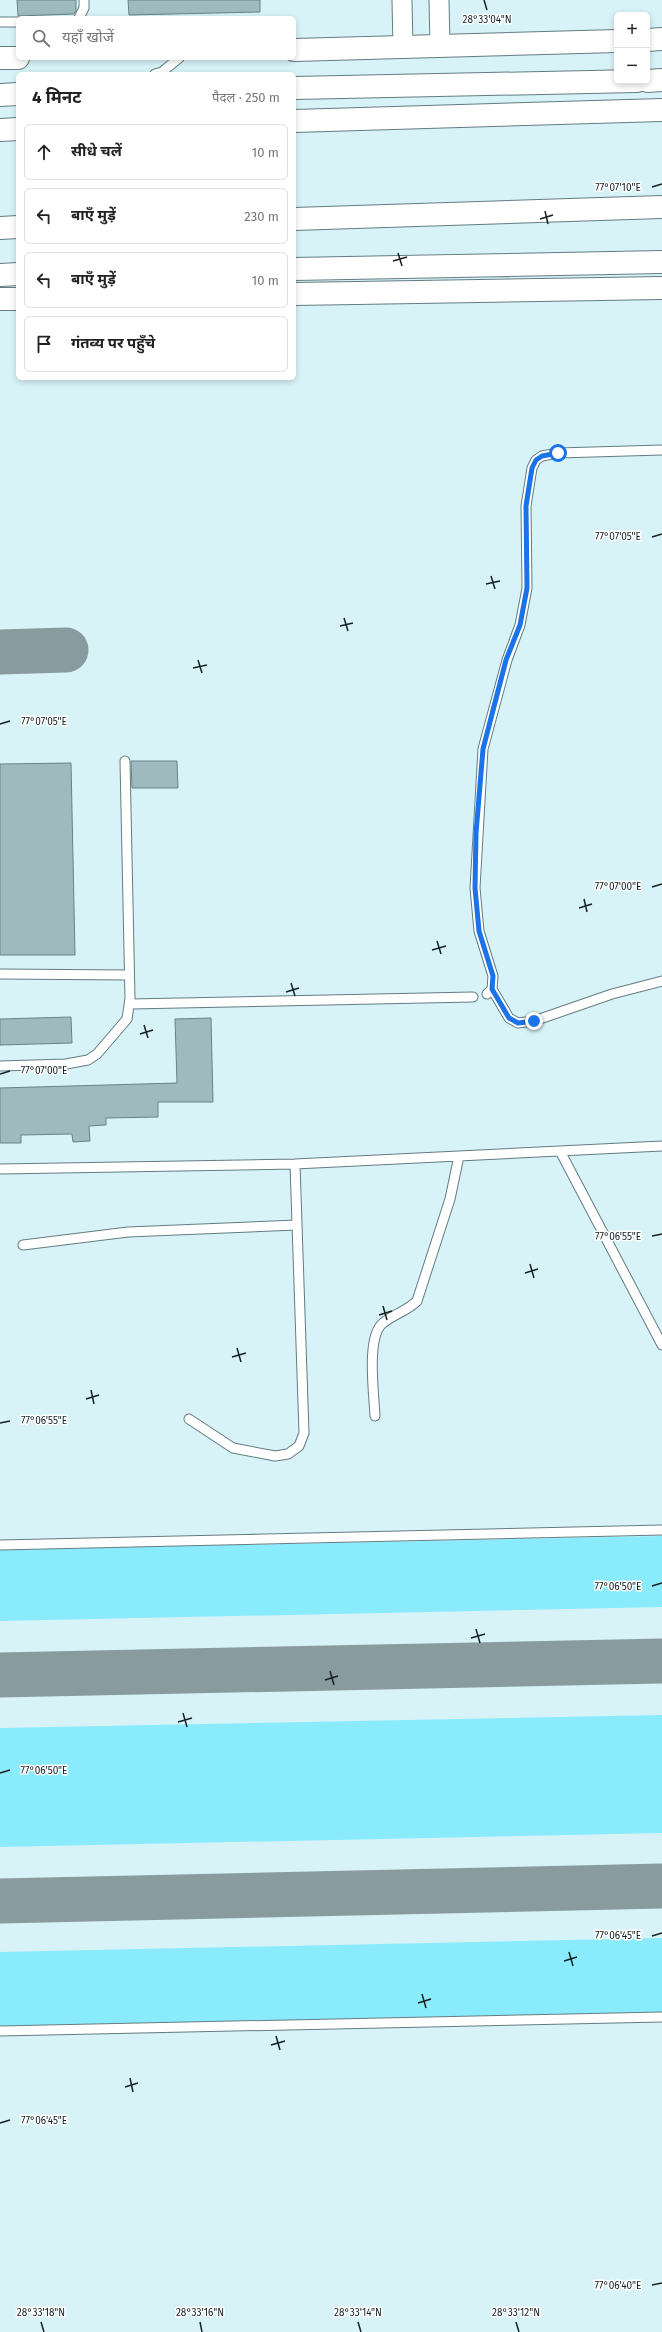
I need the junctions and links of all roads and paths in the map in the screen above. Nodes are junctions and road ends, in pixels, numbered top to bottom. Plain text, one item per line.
1 (84, 0) edge
2 (402, 0) edge
3 (439, 0) edge
4 (80, 16) edge
5 (0, 22) edge
6 (16, 22) edge
7 (650, 40) edge
8 (662, 40) edge
9 (614, 41) edge
10 (440, 46) junction
11 (403, 48) junction
12 (296, 50) edge
13 (0, 58) edge
14 (16, 58) edge
15 (177, 60) edge
16 (162, 72) edge
17 (662, 80) edge
18 (614, 81) edge
19 (650, 81) edge
20 (16, 85) edge
21 (296, 88) edge
22 (0, 89) edge
23 (16, 94) edge
24 (0, 95) edge
25 (662, 110) edge
26 (296, 121) edge
27 (16, 129) edge
28 (0, 130) edge
29 (662, 207) edge
30 (296, 219) edge
31 (16, 227) edge
32 (0, 228) edge
33 (662, 262) edge
34 (296, 269) edge
35 (16, 274) edge
36 (0, 275) edge
37 (662, 288) edge
38 (296, 294) edge
39 (0, 299) edge
40 (16, 299) edge
41 (662, 450) edge
42 (125, 761) dead end
43 (0, 974) edge
44 (129, 974) junction
45 (662, 981) edge
46 (473, 998) dead end
47 (130, 1004) junction
48 (0, 1066) edge
49 (662, 1146) edge
50 (560, 1151) junction
51 (459, 1156) junction
52 (295, 1164) junction
53 (0, 1169) edge
54 (297, 1225) junction
55 (23, 1245) dead end
56 (662, 1345) edge
57 (375, 1416) dead end
58 (189, 1419) dead end
59 (662, 1530) edge
60 (0, 1545) edge
61 (662, 2017) edge
62 (0, 2031) edge

1 - 4 lane
2 - 11 street
3 - 10 street
5 - 6 lane
7 - 8 main road
9 - 10 main road
10 - 11 main road
11 - 12 main road
13 - 14 main road
15 - 16 lane
17 - 19 main road
18 - 21 main road
20 - 22 lane
23 - 24 main road
25 - 26 main road
27 - 28 main road
29 - 30 main road
31 - 32 main road
33 - 34 main road
35 - 36 main road
37 - 38 main road
39 - 40 main road
41 - 45 lane
42 - 44 lane
43 - 44 lane
44 - 47 lane
46 - 47 lane
47 - 48 lane
49 - 50 lane
50 - 51 lane
50 - 56 lane
51 - 52 lane
51 - 57 lane
52 - 53 lane
52 - 54 lane
54 - 55 lane
54 - 58 lane
59 - 60 lane
61 - 62 lane

